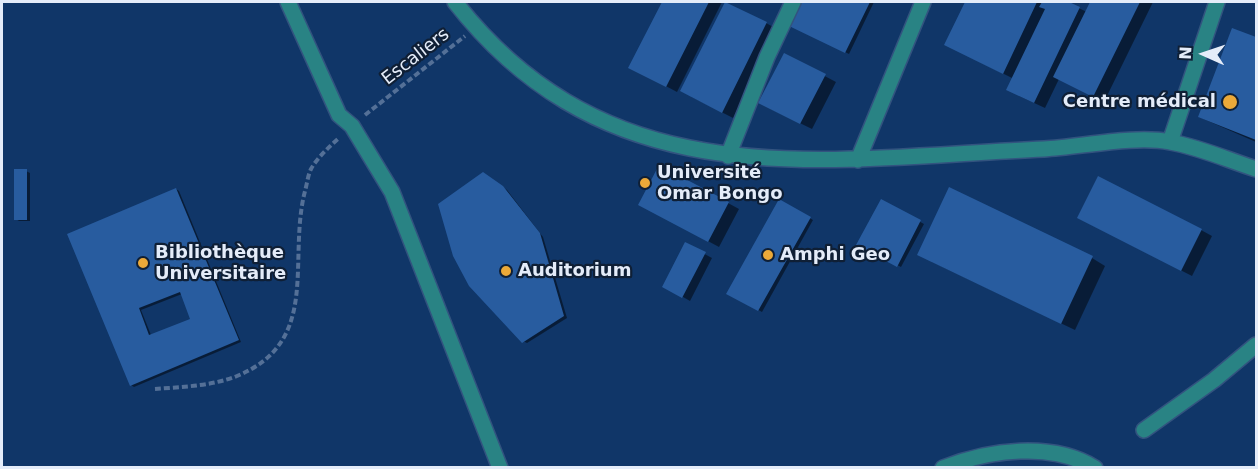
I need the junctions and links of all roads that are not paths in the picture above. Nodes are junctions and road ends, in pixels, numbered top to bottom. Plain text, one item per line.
1 (288, 2) edge
2 (455, 2) edge
3 (792, 2) edge
4 (923, 2) edge
5 (1217, 2) edge
6 (1170, 141) junction
7 (728, 156) junction
8 (858, 160) junction
9 (1257, 169) edge
10 (1257, 345) edge
11 (1144, 430) dead end
12 (500, 468) edge
13 (943, 468) edge
14 (1095, 468) edge

1 - 12 street
2 - 7 street
3 - 7 street
4 - 8 street
5 - 6 street
6 - 8 street
6 - 9 street
7 - 8 street
10 - 11 street
13 - 14 street

